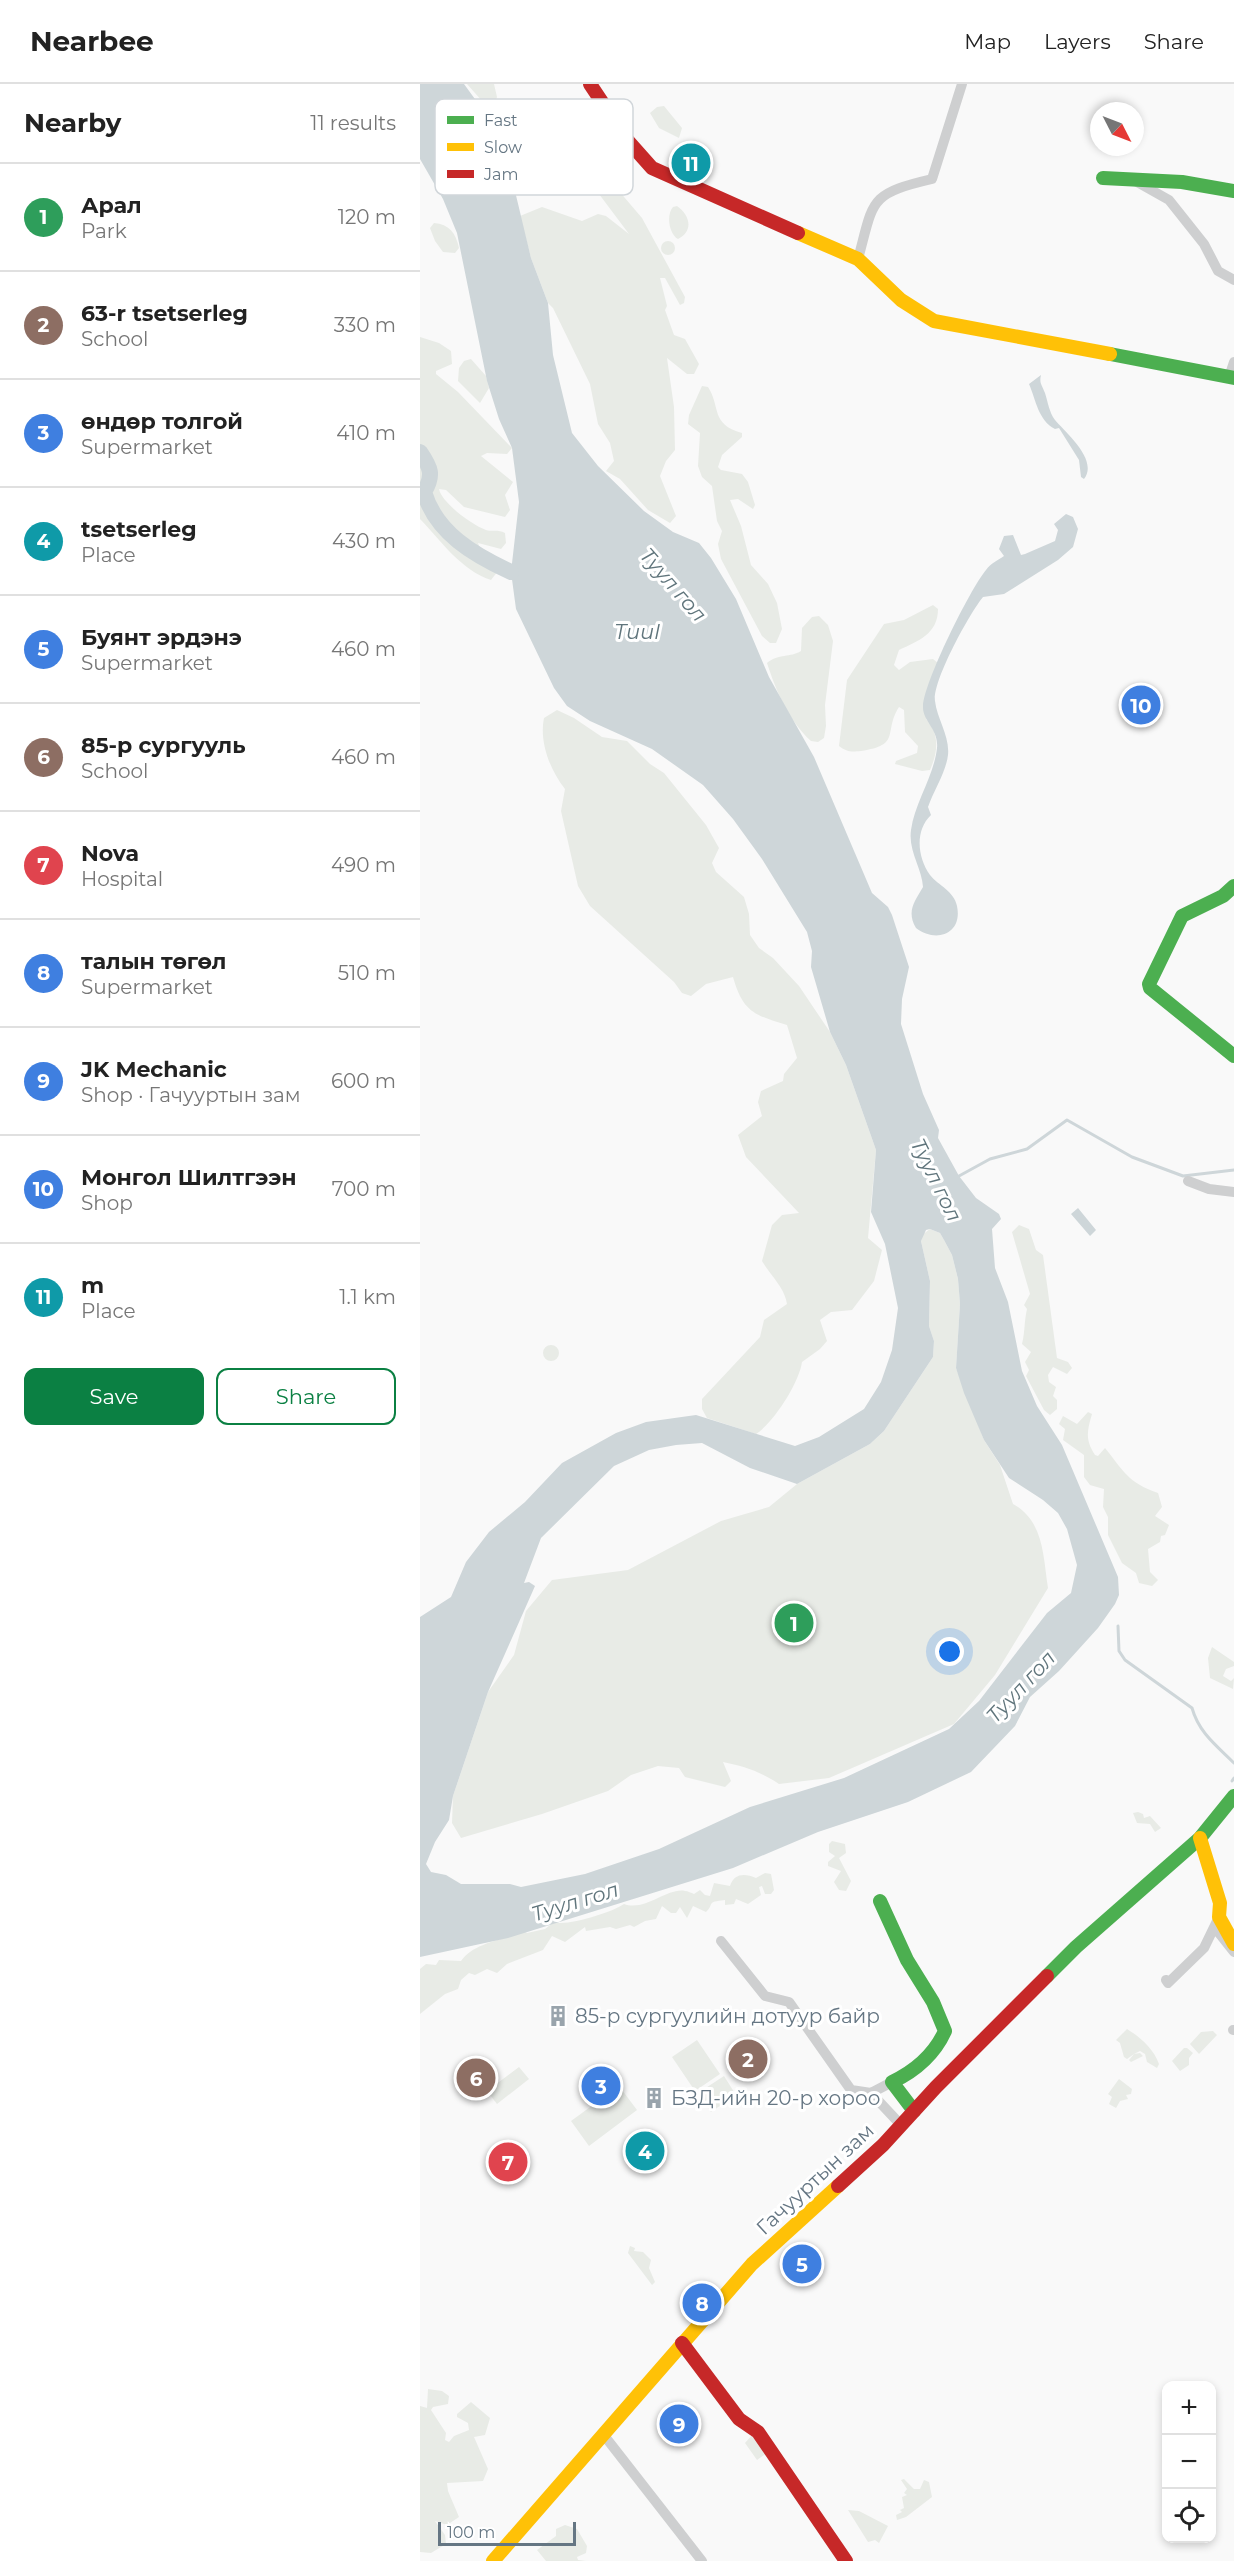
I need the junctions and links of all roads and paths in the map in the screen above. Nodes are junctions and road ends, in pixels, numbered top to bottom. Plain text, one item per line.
1 (590, 84) edge
2 (962, 84) edge
3 (600, 99) edge
4 (633, 147) edge
5 (1103, 178) dead end
6 (1134, 180) junction
7 (1234, 191) edge
8 (858, 259) junction
9 (1234, 280) edge
10 (1234, 362) edge
11 (1231, 377) edge
12 (1232, 883) edge
13 (1234, 1056) edge
14 (1188, 1181) dead end
15 (1234, 1192) edge
16 (1234, 1796) edge
17 (1200, 1839) junction
18 (880, 1901) dead end
19 (1217, 1922) junction
20 (721, 1941) dead end
21 (1234, 1944) edge
22 (1234, 1953) edge
23 (1166, 1980) dead end
24 (892, 2082) junction
25 (871, 2093) junction
26 (914, 2111) junction
27 (900, 2125) junction
28 (682, 2343) junction
29 (603, 2434) junction
30 (494, 2561) edge
31 (702, 2561) edge
32 (846, 2561) edge

1 - 3 street
2 - 8 street
4 - 8 street
5 - 6 street
6 - 7 street
6 - 9 street
8 - 11 street
10 - 11 street
12 - 13 street
14 - 15 street
16 - 17 street, Гачууртын зам
17 - 19 street
17 - 26 street, Гачууртын зам
18 - 24 street
19 - 21 street
19 - 22 street
19 - 23 street
20 - 25 street
24 - 25 street
24 - 26 street
25 - 27 street
26 - 27 street, Гачууртын зам
27 - 28 street, Гачууртын зам
28 - 29 street, Гачууртын зам
28 - 32 street
29 - 30 street, Гачууртын зам
29 - 31 street

